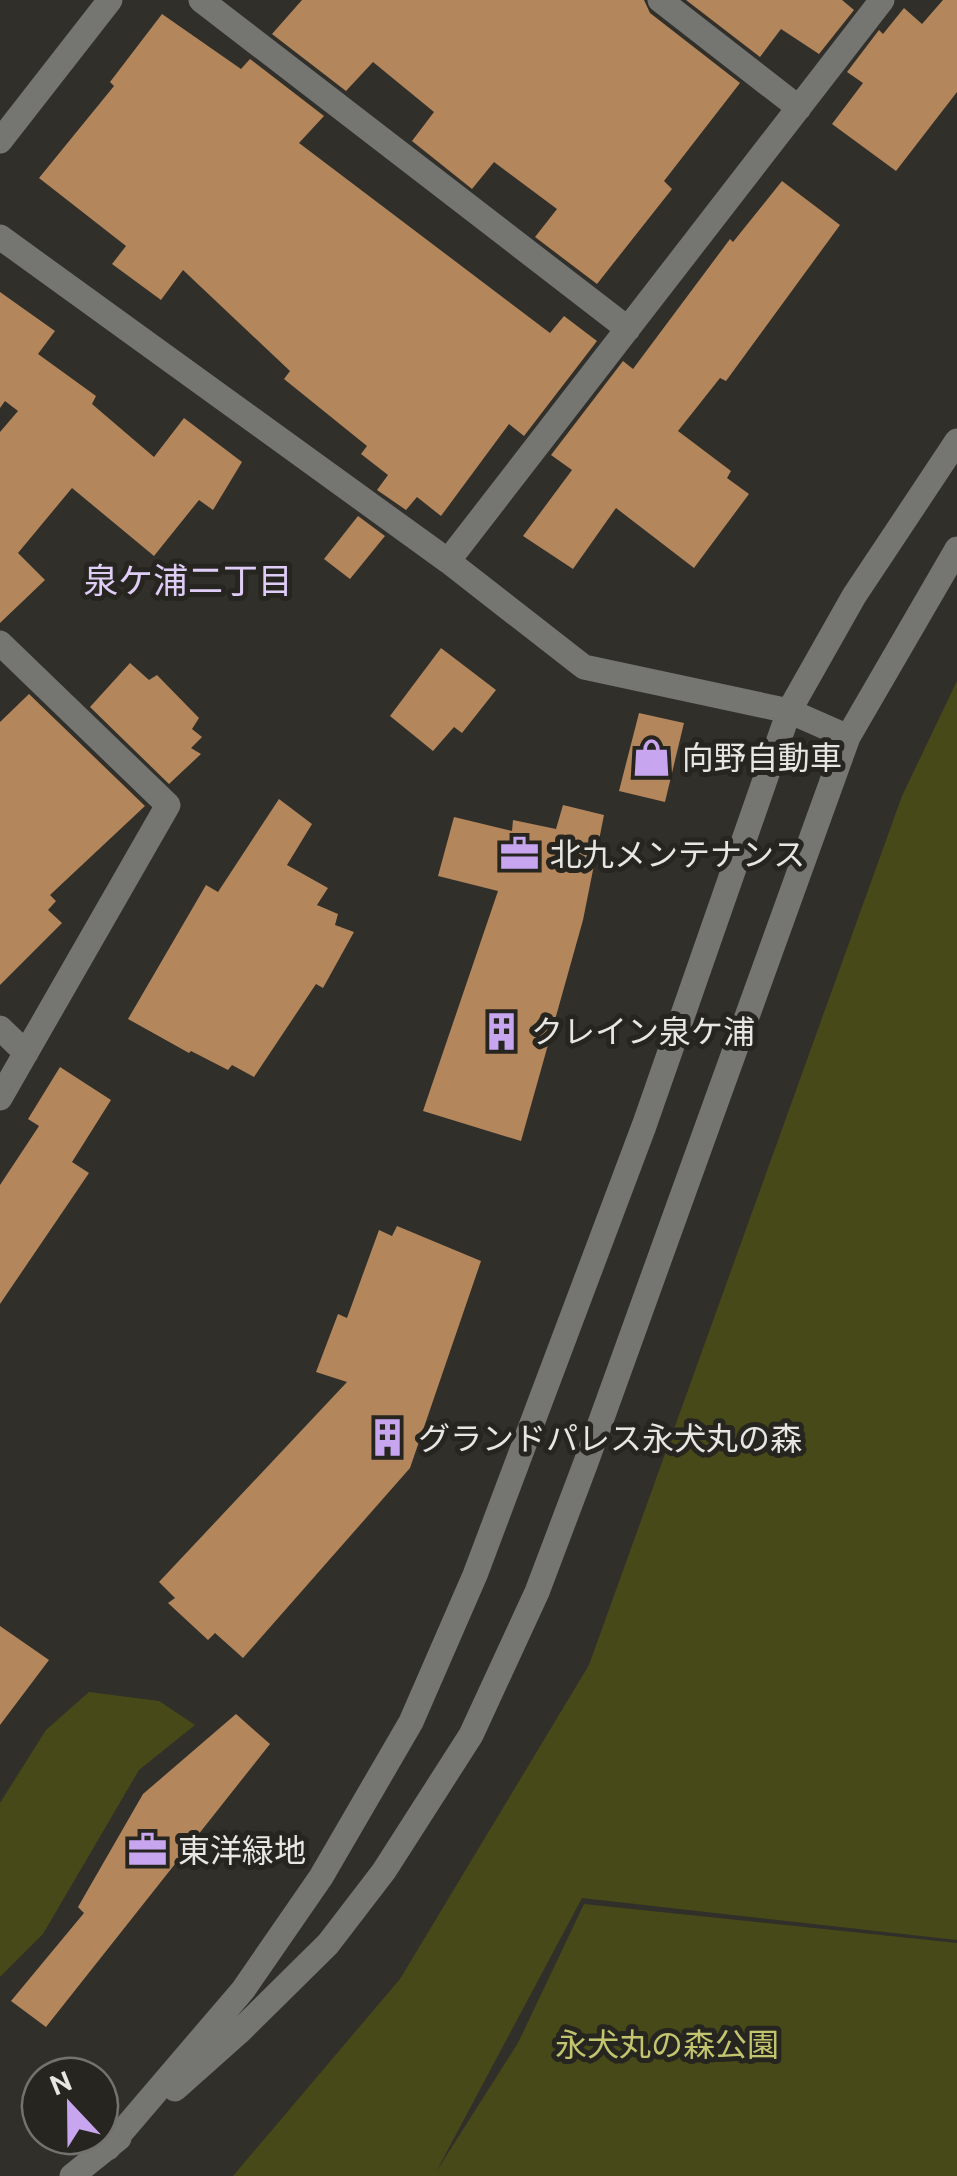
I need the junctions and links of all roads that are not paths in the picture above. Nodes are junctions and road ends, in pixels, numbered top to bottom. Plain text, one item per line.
1 (110, 0) edge
2 (201, 0) edge
3 (660, 0) edge
4 (882, 0) edge
5 (799, 108) junction
6 (0, 141) edge
7 (0, 237) edge
8 (628, 329) junction
9 (957, 441) edge
10 (957, 550) edge
11 (448, 561) junction
12 (0, 643) edge
13 (789, 711) junction
14 (848, 737) junction
15 (0, 1028) edge
16 (26, 1053) junction
17 (0, 1098) edge
18 (120, 2134) edge
19 (120, 2137) edge
20 (98, 2156) edge
21 (72, 2176) edge

1 - 6 street
2 - 8 street
3 - 5 street
4 - 5 street
5 - 8 street
7 - 11 street
8 - 11 street
9 - 13 street
10 - 14 street
11 - 13 street
12 - 16 street
13 - 14 street
13 - 18 street
14 - 19 street
15 - 16 street
16 - 17 street
20 - 21 street

